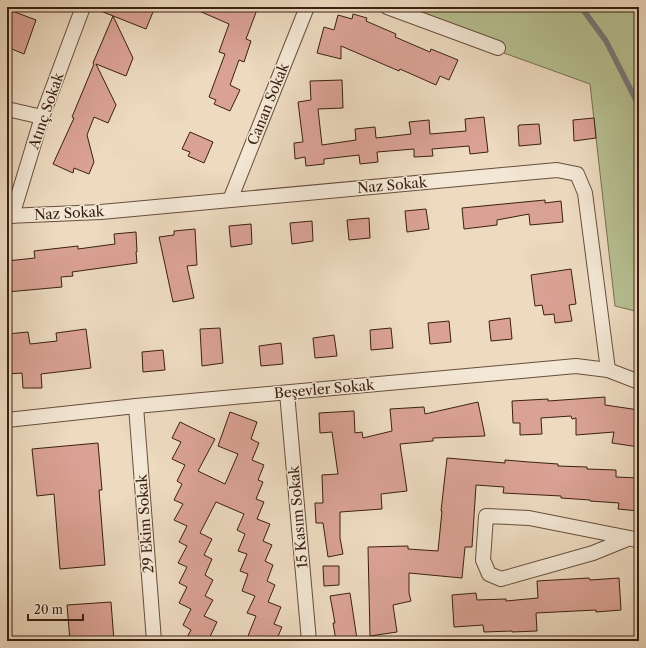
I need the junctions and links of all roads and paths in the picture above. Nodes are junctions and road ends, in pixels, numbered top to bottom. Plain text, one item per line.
1 (84, 7) edge
2 (306, 7) edge
3 (387, 7) edge
4 (498, 48) dead end
5 (7, 109) edge
6 (42, 117) junction
7 (230, 200) junction
8 (9, 216) edge
9 (608, 370) junction
10 (639, 382) edge
11 (287, 393) junction
12 (136, 406) junction
13 (7, 420) edge
14 (634, 539) edge
15 (154, 641) edge
16 (308, 641) edge

1 - 6 street, Atınç Sokak
2 - 7 street, Canan Sokak
3 - 4 street
5 - 6 street
6 - 8 street, Atınç Sokak
7 - 8 street, Naz Sokak
7 - 9 street, Naz Sokak
9 - 10 street, Beşevler Sokak
9 - 11 street, Beşevler Sokak
11 - 12 street, Beşevler Sokak
11 - 16 street, 15 Kasım Sokak
12 - 13 street, Beşevler Sokak
12 - 15 street, 29 Ekim Sokak
14 - 14 street

